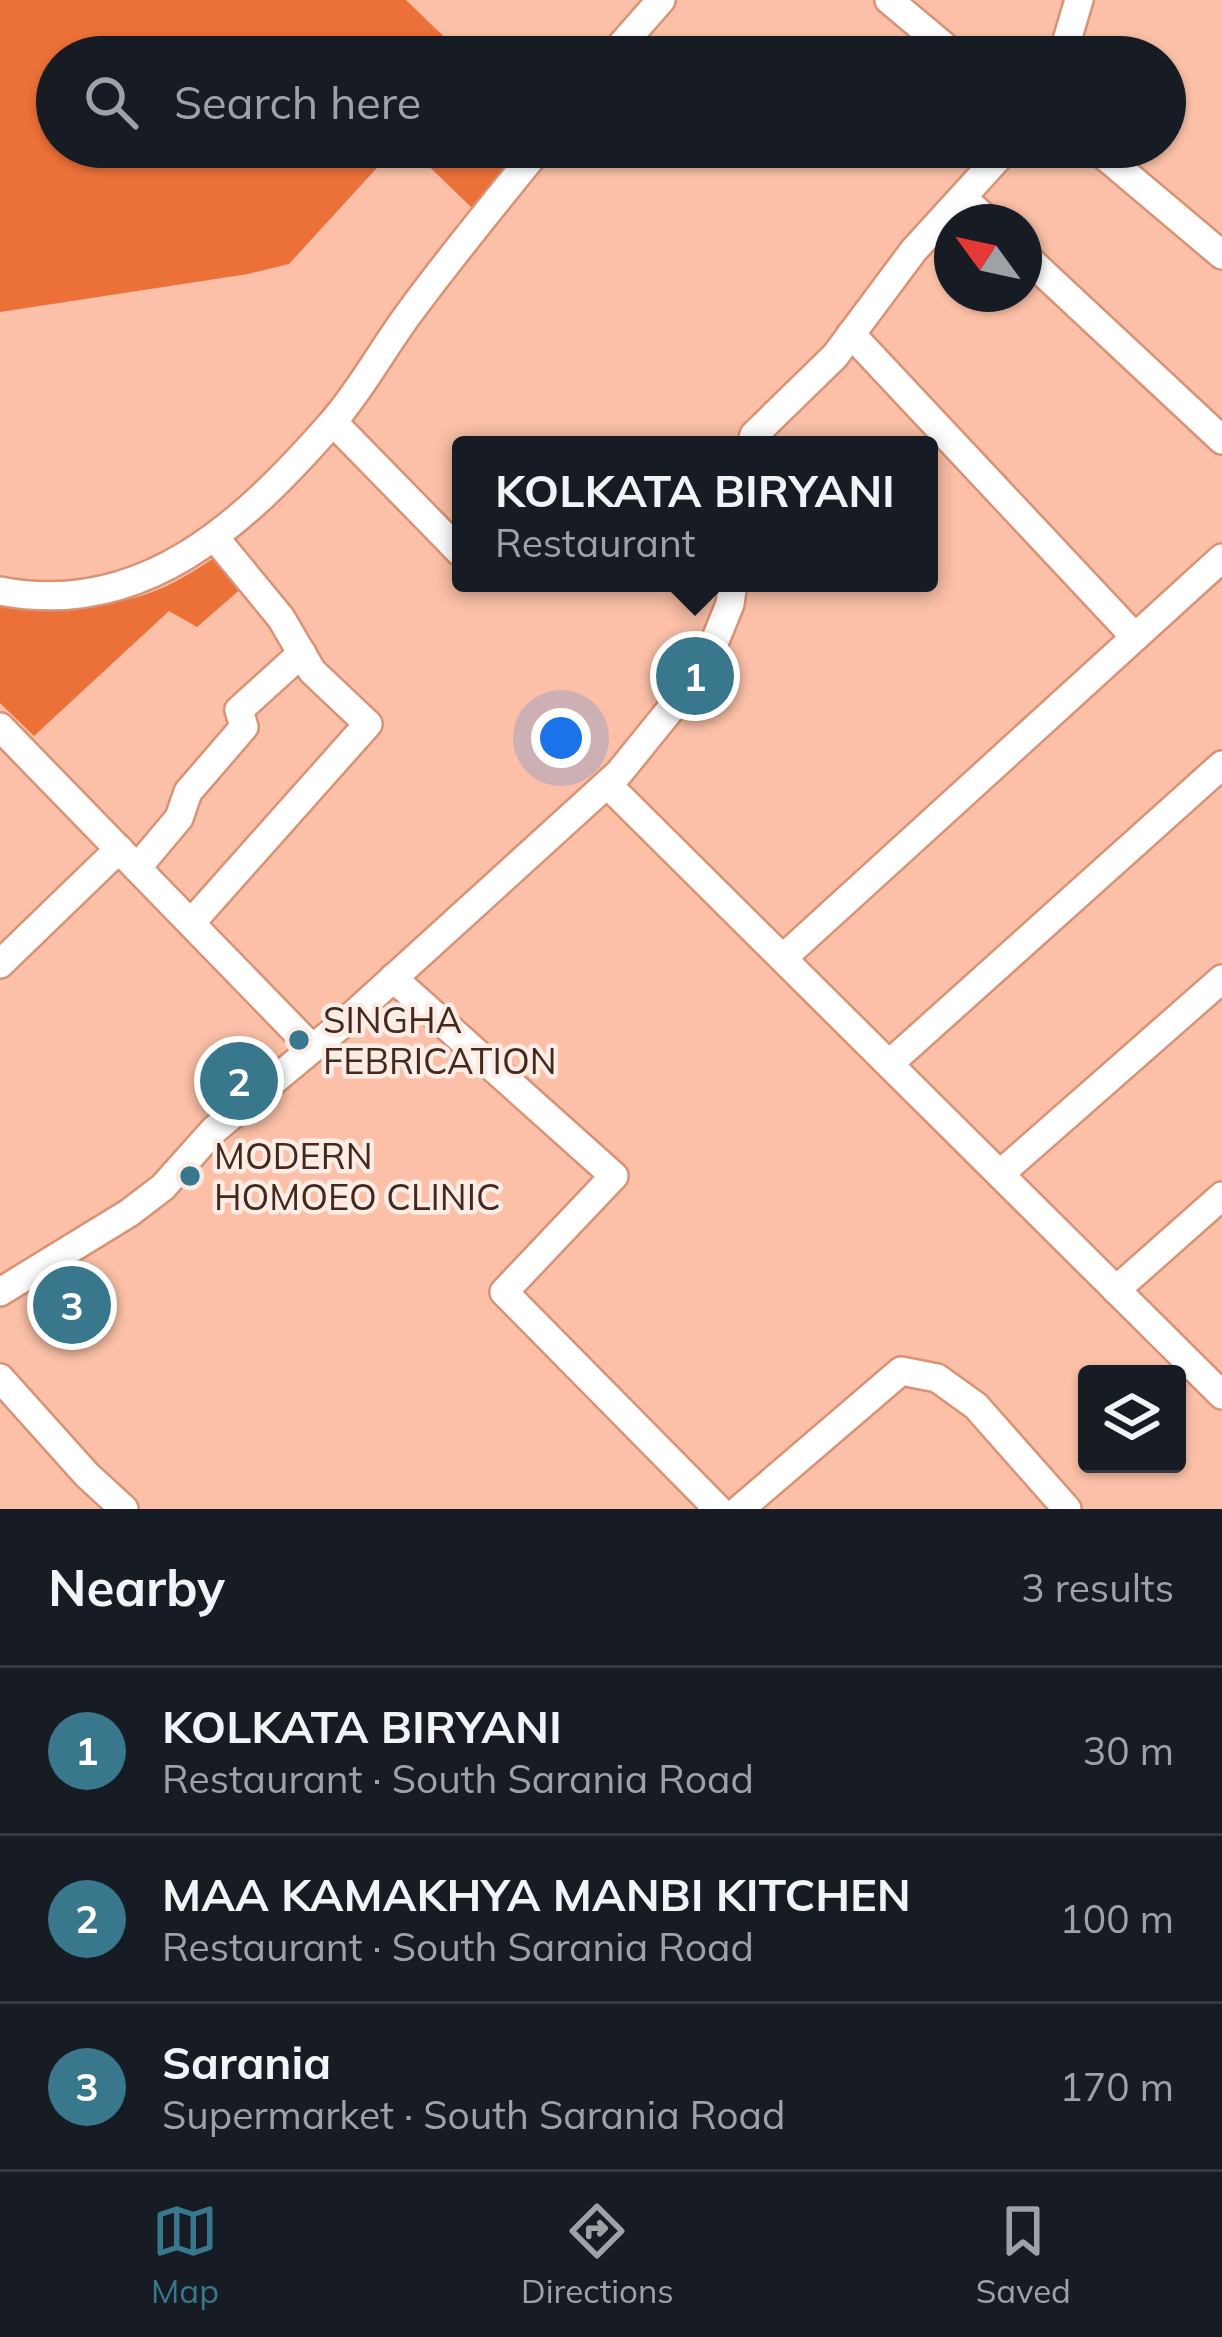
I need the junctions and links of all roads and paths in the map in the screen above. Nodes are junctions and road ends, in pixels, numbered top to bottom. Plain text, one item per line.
1 (661, 0) edge
2 (889, 0) edge
3 (1079, 0) edge
4 (629, 36) edge
5 (932, 36) edge
6 (1068, 36) edge
7 (523, 168) edge
8 (990, 168) edge
9 (1122, 168) edge
10 (964, 199) junction
11 (969, 204) edge
12 (1215, 238) edge
13 (1042, 272) edge
14 (851, 334) junction
15 (333, 422) junction
16 (754, 436) edge
17 (1222, 440) edge
18 (216, 538) junction
19 (452, 544) edge
20 (1222, 557) edge
21 (0, 590) edge
22 (732, 592) edge
23 (1135, 637) junction
24 (302, 653) junction
25 (0, 727) edge
26 (1222, 765) edge
27 (607, 784) junction
28 (128, 859) junction
29 (191, 923) junction
30 (783, 958) junction
31 (0, 964) edge
32 (393, 978) junction
33 (1222, 980) edge
34 (312, 1048) junction
35 (889, 1064) junction
36 (1000, 1174) junction
37 (1222, 1196) edge
38 (5, 1279) edge
39 (1116, 1290) junction
40 (0, 1378) edge
41 (1222, 1395) edge
42 (124, 1509) edge
43 (718, 1509) edge
44 (740, 1509) edge
45 (1067, 1509) edge

1 - 4 street
2 - 5 street
3 - 6 street
7 - 15 street
8 - 10 street
9 - 12 street
10 - 11 street
10 - 14 street
13 - 17 street
14 - 16 street
14 - 23 street
15 - 18 street
15 - 19 street
18 - 21 street
18 - 24 street
20 - 23 street
22 - 27 street
23 - 30 street
24 - 28 street
24 - 29 street
25 - 28 street
26 - 35 street
27 - 30 street
27 - 32 street
28 - 29 street
28 - 31 street
29 - 34 street
30 - 35 street
32 - 34 street
32 - 43 street
33 - 36 street
34 - 38 street
35 - 36 street
36 - 39 street
37 - 39 street
39 - 41 street
40 - 42 street
44 - 45 street

